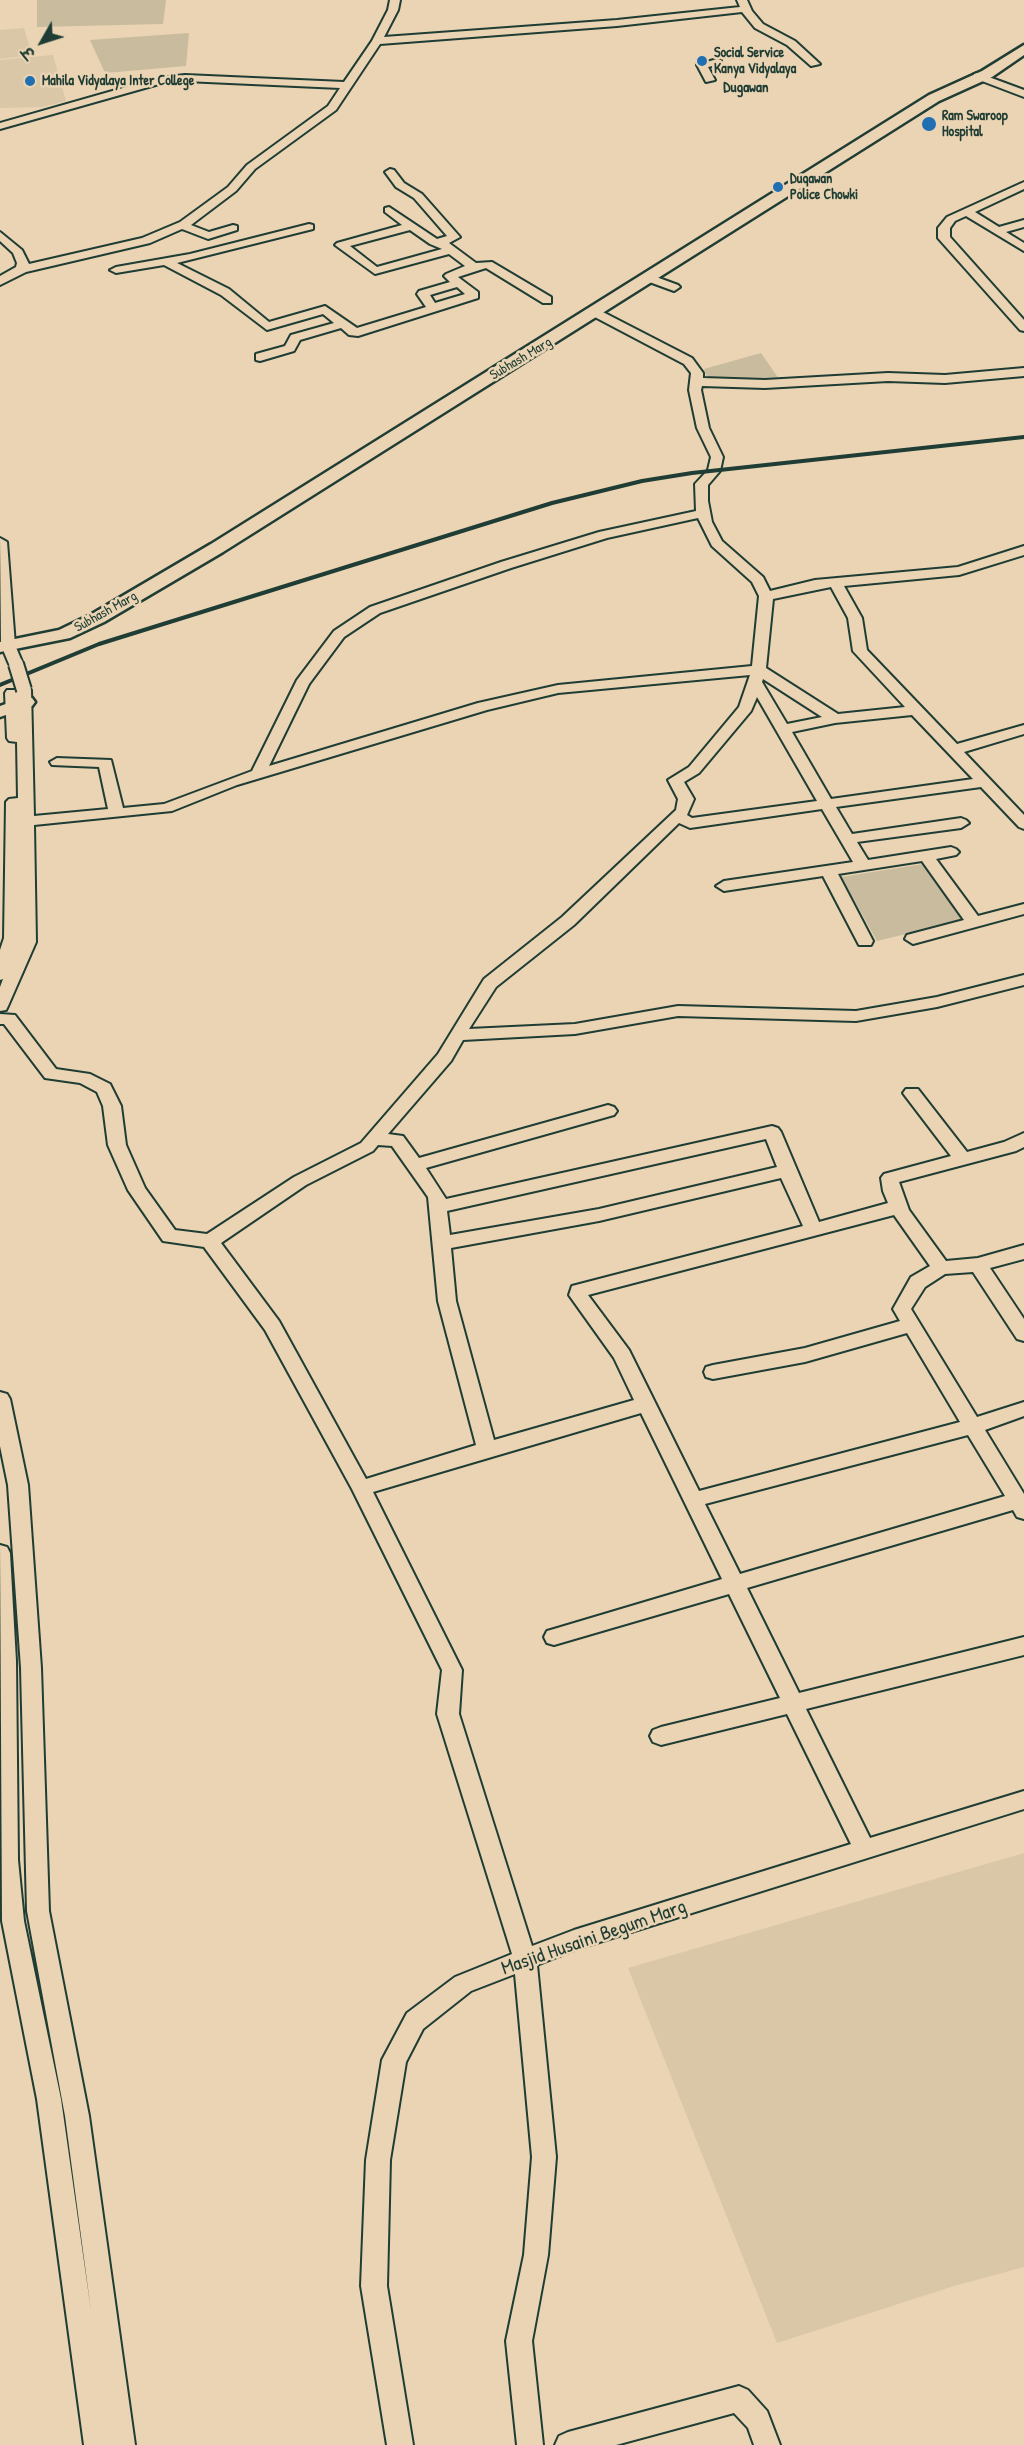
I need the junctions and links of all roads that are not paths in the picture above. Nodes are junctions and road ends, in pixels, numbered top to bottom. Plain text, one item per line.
1 (395, 0) edge
2 (744, 4) edge
3 (377, 41) junction
4 (1024, 41) edge
5 (1024, 49) edge
6 (717, 62) dead end
7 (815, 64) dead end
8 (978, 76) junction
9 (710, 80) dead end
10 (347, 85) junction
11 (1024, 94) edge
12 (0, 126) edge
13 (390, 172) dead end
14 (1024, 185) edge
15 (389, 210) dead end
16 (966, 212) junction
17 (1024, 222) edge
18 (182, 225) junction
19 (411, 226) junction
20 (309, 227) dead end
21 (233, 228) dead end
22 (997, 231) junction
23 (0, 235) edge
24 (440, 242) junction
25 (1024, 248) edge
26 (452, 250) junction
27 (165, 261) junction
28 (474, 267) junction
29 (22, 269) junction
30 (116, 270) dead end
31 (648, 278) junction
32 (0, 281) edge
33 (458, 283) junction
34 (674, 287) dead end
35 (547, 300) dead end
36 (432, 307) junction
37 (595, 312) junction
38 (342, 324) junction
39 (1024, 327) edge
40 (260, 357) dead end
41 (1024, 372) edge
42 (696, 382) junction
43 (703, 513) junction
44 (0, 542) edge
45 (1024, 550) edge
46 (835, 582) junction
47 (766, 596) junction
48 (3, 647) edge
49 (757, 676) junction
50 (15, 701) edge
51 (915, 710) junction
52 (836, 719) junction
53 (782, 729) junction
54 (1024, 729) edge
55 (953, 750) junction
56 (57, 762) dead end
57 (258, 774) junction
58 (984, 782) junction
59 (827, 804) junction
60 (116, 813) junction
61 (677, 816) junction
62 (27, 821) junction
63 (961, 822) dead end
64 (1024, 824) edge
65 (848, 839) junction
66 (951, 852) dead end
67 (926, 855) junction
68 (863, 865) junction
69 (828, 870) junction
70 (724, 886) dead end
71 (1024, 909) edge
72 (974, 922) junction
73 (914, 939) dead end
74 (865, 941) dead end
75 (0, 975) edge
76 (1024, 980) edge
77 (0, 1006) edge
78 (0, 1019) edge
79 (457, 1035) junction
80 (912, 1093) dead end
81 (608, 1111) dead end
82 (374, 1139) junction
83 (1024, 1139) edge
84 (962, 1158) junction
85 (415, 1165) junction
86 (786, 1172) junction
87 (438, 1207) junction
88 (899, 1207) junction
89 (813, 1229) junction
90 (210, 1241) junction
91 (441, 1243) junction
92 (1024, 1252) edge
93 (978, 1265) junction
94 (941, 1268) junction
95 (912, 1325) junction
96 (1023, 1330) edge
97 (713, 1372) dead end
98 (0, 1399) edge
99 (646, 1404) junction
100 (1024, 1409) edge
101 (974, 1426) junction
102 (487, 1449) junction
103 (361, 1488) junction
104 (693, 1500) junction
105 (1022, 1506) edge
106 (0, 1553) edge
107 (735, 1584) junction
108 (554, 1636) dead end
109 (1024, 1646) edge
110 (793, 1704) junction
111 (661, 1736) dead end
112 (1024, 1800) edge
113 (865, 1851) junction
114 (525, 1960) junction
115 (97, 2445) edge
116 (122, 2445) edge
117 (400, 2445) edge
118 (530, 2445) edge
119 (568, 2445) edge
120 (767, 2445) edge

1 - 3 street
2 - 3 street
2 - 7 street
3 - 10 street
4 - 8 main road, Subhash Marg
5 - 8 main road
6 - 9 street
8 - 11 street
8 - 31 main road, Subhash Marg
10 - 12 street
10 - 18 street
13 - 24 street
14 - 16 street
15 - 19 street
16 - 22 street
16 - 39 street
17 - 22 street
18 - 21 street
18 - 29 street
19 - 24 street
19 - 26 street
20 - 27 street
22 - 25 street
23 - 29 street
24 - 26 street
26 - 28 street
27 - 30 street
27 - 38 street
28 - 33 street
28 - 35 street
29 - 32 street
31 - 34 street
31 - 37 main road, Subhash Marg
33 - 36 street
33 - 36 street
36 - 38 street
37 - 42 street
37 - 48 main road, Subhash Marg
38 - 40 street
41 - 42 street
42 - 43 street
43 - 47 street
43 - 57 street
44 - 48 street
45 - 46 street
46 - 47 street
46 - 51 street
47 - 49 street
48 - 50 street
49 - 52 street
49 - 53 street
49 - 57 street
49 - 61 street
50 - 62 street
50 - 75 street
51 - 52 street
51 - 55 street
52 - 53 street
53 - 59 street
54 - 55 street
55 - 58 street
56 - 60 street
57 - 60 street
58 - 59 street
58 - 64 street
59 - 61 street
59 - 65 street
60 - 62 street
61 - 79 street
62 - 77 street
63 - 65 street
65 - 68 street
66 - 67 street
67 - 68 street
67 - 72 street
68 - 69 street
69 - 70 street
69 - 74 street
71 - 72 street
72 - 73 street
76 - 79 street
78 - 90 street
79 - 82 street
80 - 84 street
81 - 85 street
82 - 85 street
82 - 90 street
83 - 84 street
84 - 88 street
85 - 87 street
86 - 87 street
86 - 89 street
86 - 91 street
87 - 91 street
88 - 89 street
88 - 94 street
89 - 99 street
90 - 103 street
91 - 102 street
92 - 93 street
93 - 94 street
93 - 96 street
94 - 95 street
95 - 97 street
95 - 101 street
98 - 116 street
99 - 102 street
99 - 104 street
100 - 101 street
101 - 104 street
101 - 105 street
102 - 103 street
103 - 114 street
104 - 107 street
105 - 107 street
106 - 115 street
107 - 108 street
107 - 110 street
109 - 110 street
110 - 111 street
110 - 113 street
112 - 113 street, Masjid Husaini Begum Marg
113 - 114 street, Masjid Husaini Begum Marg
114 - 117 street, Masjid Husaini Begum Marg
114 - 118 street
119 - 120 street

